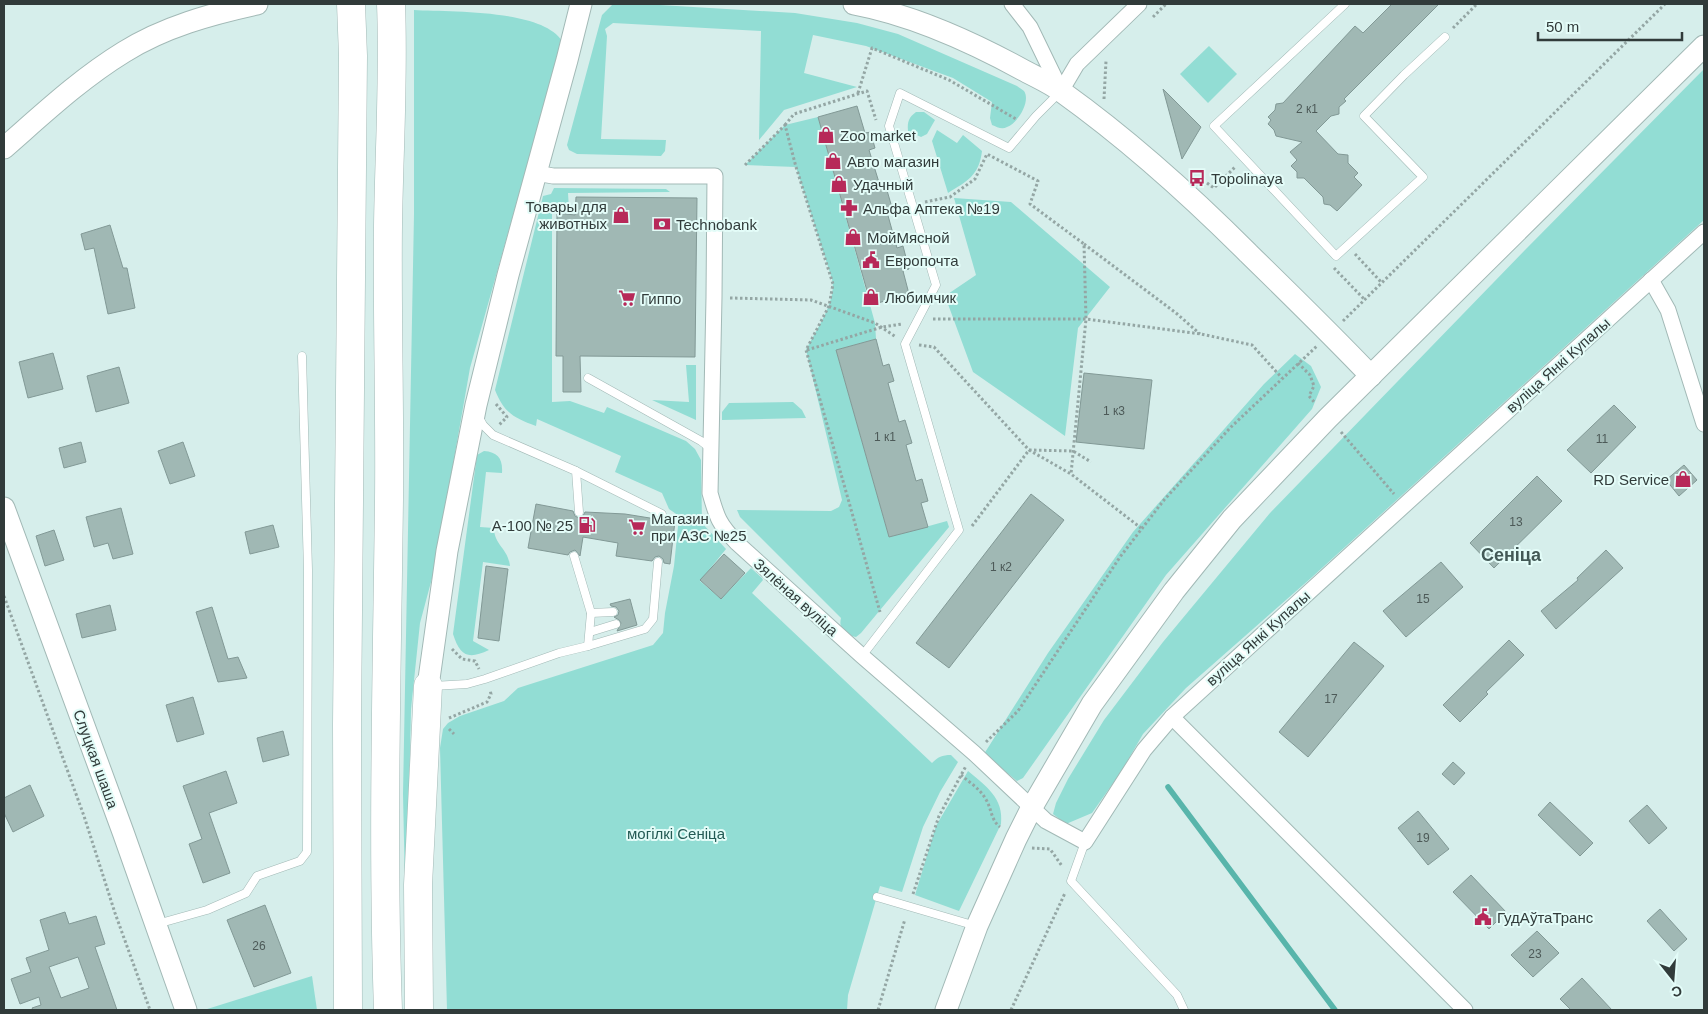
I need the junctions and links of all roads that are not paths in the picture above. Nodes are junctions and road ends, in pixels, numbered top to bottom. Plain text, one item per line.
1 (257, 4) edge
2 (351, 4) edge
3 (391, 4) edge
4 (581, 4) edge
5 (854, 4) edge
6 (1012, 4) edge
7 (1139, 4) edge
8 (1345, 4) edge
9 (1445, 37) road end
10 (1704, 46) edge
11 (1060, 91) junction
12 (4, 148) edge
13 (536, 174) junction
14 (1704, 232) edge
15 (1651, 280) junction
16 (302, 356) dead end
17 (1372, 376) junction
18 (588, 378) dead end
19 (485, 403) junction
20 (1704, 424) edge
21 (711, 449) junction
22 (576, 471) junction
23 (4, 508) edge
24 (579, 512) dead end
25 (662, 520) dead end
26 (574, 556) dead end
27 (658, 562) dead end
28 (591, 612) junction
29 (613, 612) dead end
30 (616, 624) dead end
31 (590, 632) junction
32 (588, 646) junction
33 (862, 656) junction
34 (428, 686) junction
35 (1172, 717) junction
36 (1032, 808) junction
37 (1085, 842) junction
38 (877, 898) dead end
39 (156, 925) junction
40 (977, 926) junction
41 (186, 1010) edge
42 (348, 1010) edge
43 (388, 1010) edge
44 (419, 1010) edge
45 (946, 1010) edge
46 (1184, 1010) edge
47 (1465, 1010) edge

1 - 12 street
2 - 42 highway
3 - 43 highway
4 - 13 street
5 - 11 street
6 - 11 street
7 - 11 street
8 - 9 lane
10 - 17 street
11 - 17 street
11 - 33 lane
13 - 19 street
13 - 21 street, Зялёная вуліца
14 - 15 street, вуліца Янкі Купалы
15 - 20 street
15 - 35 street, вуліца Янкі Купалы
16 - 39 lane
17 - 36 street
18 - 21 lane
19 - 22 lane
19 - 34 street
21 - 33 street, Зялёная вуліца
22 - 24 lane
22 - 25 lane
23 - 39 street, Слуцкая шаша
26 - 28 lane
27 - 32 lane
28 - 29 lane
28 - 31 lane
30 - 31 lane
31 - 32 lane
32 - 34 lane
33 - 36 street, Зялёная вуліца
34 - 44 highway
35 - 37 street, вуліца Янкі Купалы
35 - 47 street
36 - 37 street, Зялёная вуліца
36 - 40 street
37 - 46 lane
38 - 40 lane
39 - 41 street, Слуцкая шаша
40 - 45 street

